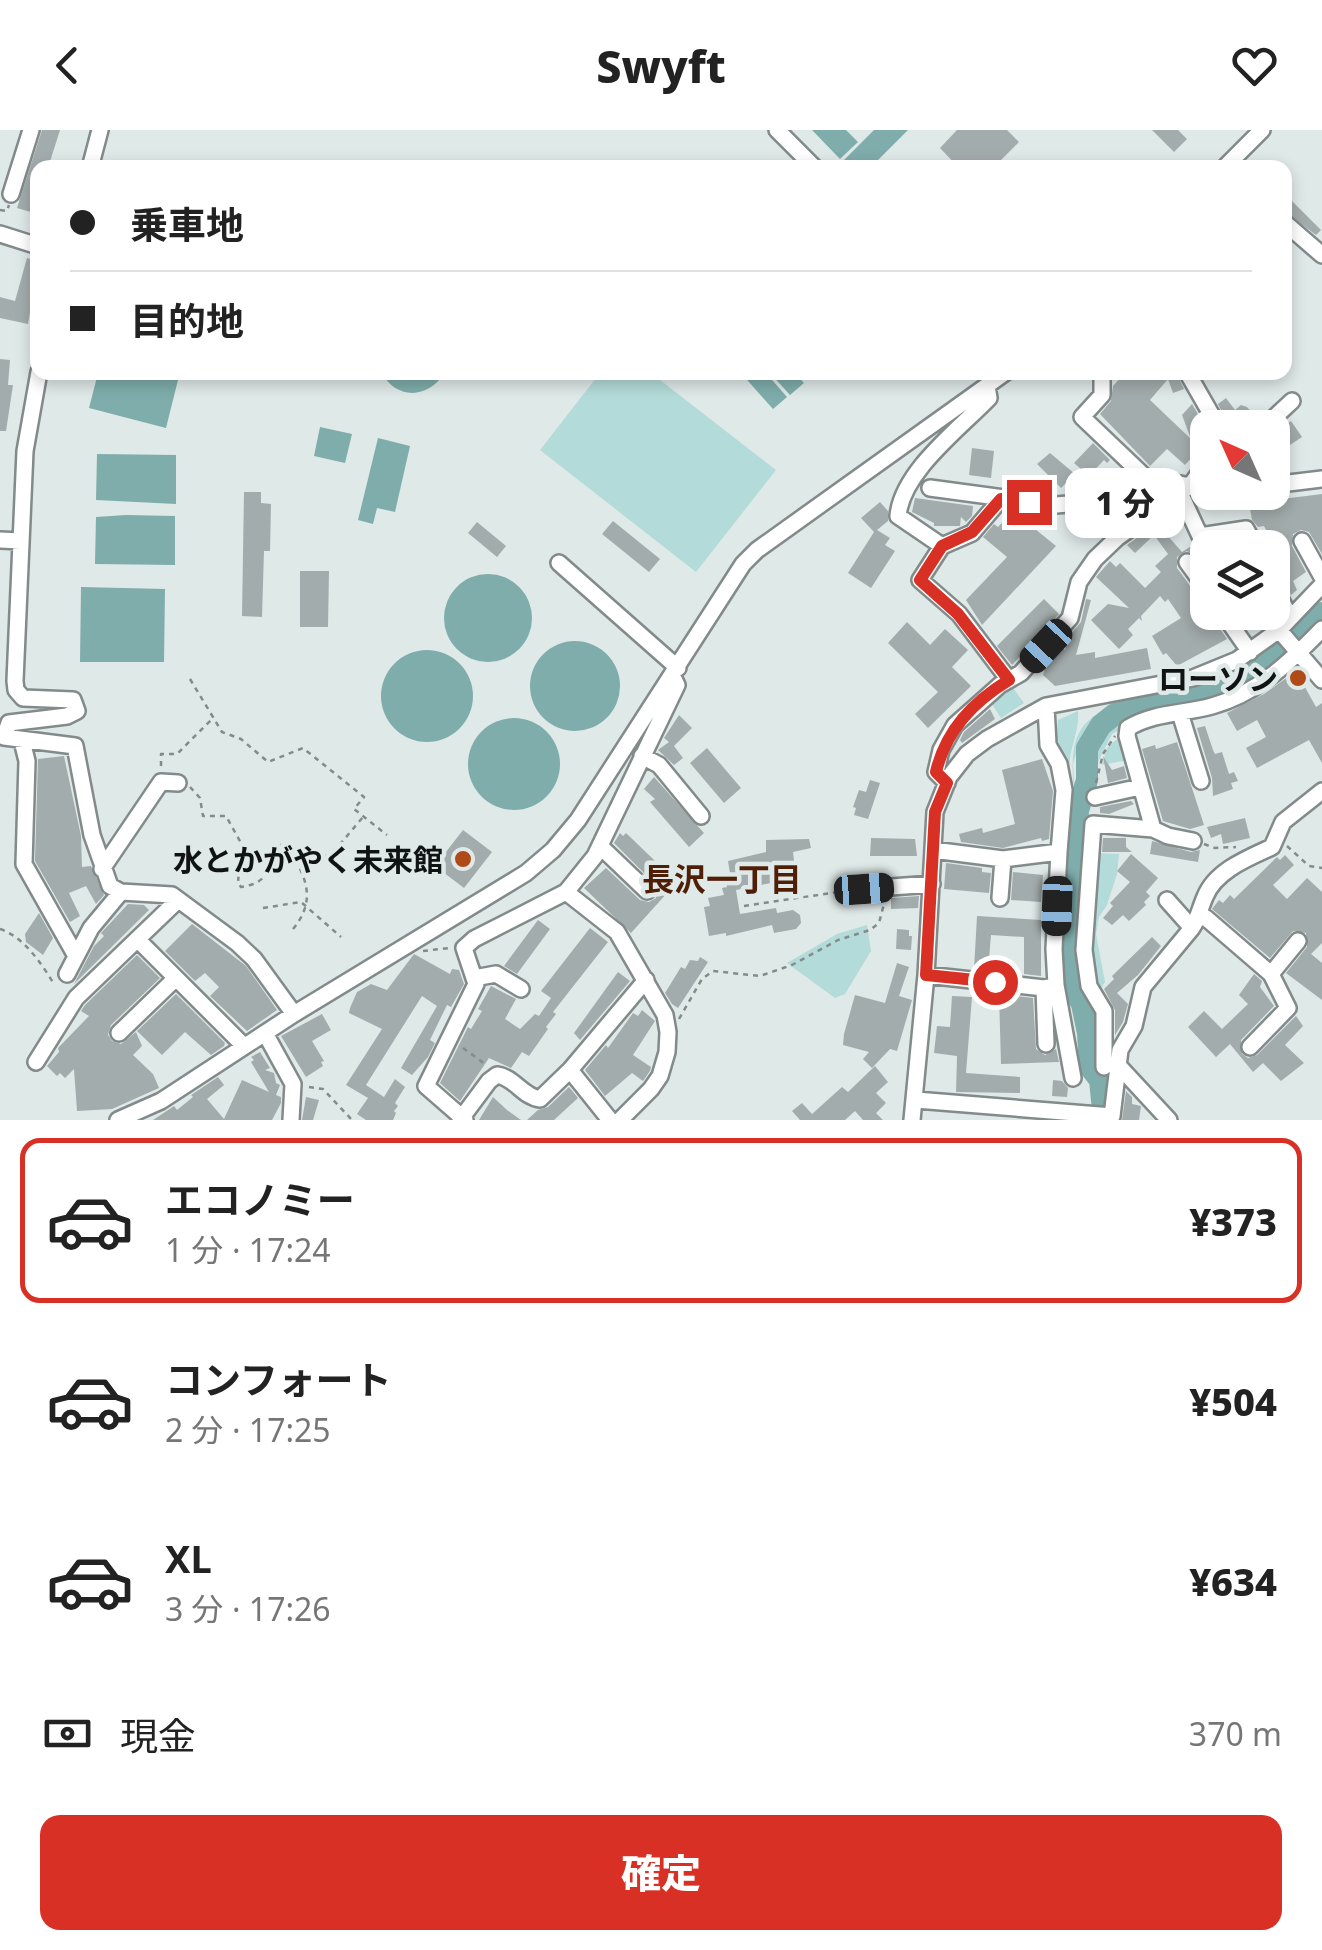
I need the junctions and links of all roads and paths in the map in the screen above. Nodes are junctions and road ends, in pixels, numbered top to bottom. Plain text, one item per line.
1 (31, 130) edge
2 (100, 130) edge
3 (777, 130) edge
4 (1262, 130) edge
5 (92, 160) edge
6 (807, 160) edge
7 (1232, 160) edge
8 (11, 194) dead end
9 (1292, 229) edge
10 (0, 234) edge
11 (30, 243) edge
12 (1322, 255) edge
13 (37, 380) edge
14 (996, 380) edge
15 (1102, 380) edge
16 (1192, 380) edge
17 (988, 386) junction
18 (1292, 401) dead end
19 (1209, 410) edge
20 (1282, 410) edge
21 (1322, 479) edge
22 (1290, 483) edge
23 (1190, 484) edge
24 (930, 488) dead end
25 (1185, 490) junction
26 (1190, 490) edge
27 (1001, 499) junction
28 (1198, 530) edge
29 (0, 540) edge
30 (1302, 541) dead end
31 (21, 542) junction
32 (942, 546) junction
33 (559, 562) dead end
34 (1187, 562) dead end
35 (1190, 566) edge
36 (1322, 576) edge
37 (1322, 585) edge
38 (1322, 629) edge
39 (1235, 630) edge
40 (1288, 630) edge
41 (1290, 637) junction
42 (1250, 652) junction
43 (675, 672) junction
44 (190, 679) dead end
45 (1009, 680) junction
46 (1322, 680) edge
47 (8, 681) edge
48 (1158, 703) junction
49 (1046, 706) junction
50 (1180, 713) junction
51 (214, 717) junction
52 (1122, 731) dead end
53 (22, 741) junction
54 (642, 756) junction
55 (1100, 762) dead end
56 (1201, 781) dead end
57 (169, 783) junction
58 (947, 783) junction
59 (1140, 787) junction
60 (1322, 790) edge
61 (1096, 797) dead end
62 (364, 816) junction
63 (701, 816) dead end
64 (1152, 829) junction
65 (388, 835) dead end
66 (1277, 835) junction
67 (1194, 841) joint
68 (282, 844) dead end
69 (1247, 845) dead end
70 (600, 846) junction
71 (934, 850) junction
72 (1059, 852) junction
73 (1004, 859) junction
74 (295, 860) junction
75 (275, 862) junction
76 (1322, 868) edge
77 (102, 869) junction
78 (932, 884) junction
79 (888, 888) junction
80 (864, 889) joint
81 (647, 891) dead end
82 (120, 892) junction
83 (566, 892) junction
84 (1000, 898) dead end
85 (1167, 900) dead end
86 (177, 901) junction
87 (308, 905) junction
88 (744, 906) dead end
89 (263, 908) dead end
90 (1196, 923) junction
91 (0, 929) edge
92 (293, 929) dead end
93 (341, 937) dead end
94 (137, 939) junction
95 (1298, 941) dead end
96 (406, 948) junction
97 (464, 948) junction
98 (76, 956) junction
99 (1271, 974) junction
100 (926, 975) junction
101 (176, 978) junction
102 (474, 978) junction
103 (60, 979) joint
104 (646, 980) junction
105 (1050, 987) junction
106 (521, 989) dead end
107 (294, 1014) junction
108 (668, 1032) junction
109 (265, 1033) junction
110 (120, 1034) dead end
111 (454, 1042) dead end
112 (1046, 1044) dead end
113 (244, 1046) junction
114 (1250, 1047) dead end
115 (36, 1062) dead end
116 (1110, 1066) junction
117 (570, 1070) junction
118 (493, 1071) junction
119 (1072, 1078) dead end
120 (323, 1089) dead end
121 (1147, 1094) junction
122 (916, 1100) junction
123 (1031, 1114) edge
124 (462, 1119) edge
125 (118, 1120) edge
126 (290, 1120) edge
127 (352, 1120) edge
128 (610, 1120) edge
129 (620, 1120) edge
130 (912, 1120) edge
131 (1147, 1120) edge
132 (1170, 1120) edge

1 - 8 street
2 - 5 street
3 - 6 street
4 - 7 street
9 - 12 street
10 - 11 street
13 - 31 street
14 - 17 street
15 - 25 street
16 - 19 street
17 - 32 street
17 - 43 street
18 - 20 street
21 - 22 street
23 - 25 street
24 - 27 street
25 - 26 street
25 - 27 street
25 - 28 street
25 - 45 street
27 - 32 street
29 - 31 street
30 - 36 street
31 - 47 street
32 - 45 street
33 - 43 street
34 - 35 street
37 - 41 street
38 - 41 street
39 - 42 street
40 - 41 street
41 - 42 street
41 - 46 street
41 - 50 street
42 - 48 street
43 - 54 street
43 - 96 street
44 - 51 path
45 - 58 street
47 - 53 street
48 - 49 street
48 - 50 street
48 - 59 street
49 - 58 street
49 - 72 street
50 - 56 street
51 - 57 path
51 - 62 path
52 - 55 path
53 - 77 street
53 - 98 street
54 - 63 street
54 - 70 street
57 - 75 path
57 - 77 street
58 - 71 street
59 - 61 street
59 - 64 street
60 - 66 street
62 - 65 path
62 - 74 path
64 - 67 street
64 - 116 street
66 - 76 path
66 - 90 street
67 - 69 path
68 - 75 path
70 - 81 street
70 - 83 street
71 - 73 street
71 - 78 street
72 - 73 street
72 - 105 street
73 - 84 street
74 - 75 path
74 - 87 path
77 - 82 street
78 - 79 street
78 - 100 street
79 - 80 street
79 - 108 path
80 - 88 path
82 - 86 street
82 - 98 street
83 - 97 street
83 - 104 street
85 - 90 street
86 - 94 street
86 - 107 street
87 - 89 path
87 - 92 path
87 - 93 path
90 - 99 street
90 - 116 street
91 - 103 path
94 - 101 street
94 - 115 street
95 - 99 street
96 - 97 path
96 - 107 street
97 - 102 street
98 - 103 street
99 - 114 street
100 - 105 street
100 - 122 street
101 - 110 street
101 - 113 street
102 - 106 street
102 - 124 street
104 - 108 street
104 - 117 street
105 - 112 street
105 - 119 street
107 - 109 street
108 - 129 street
109 - 113 street
109 - 126 street
111 - 118 path
113 - 125 street
116 - 121 street
116 - 123 street
117 - 118 street
117 - 128 street
118 - 124 street
120 - 127 path
121 - 131 street
121 - 132 street
122 - 123 street
122 - 130 street

